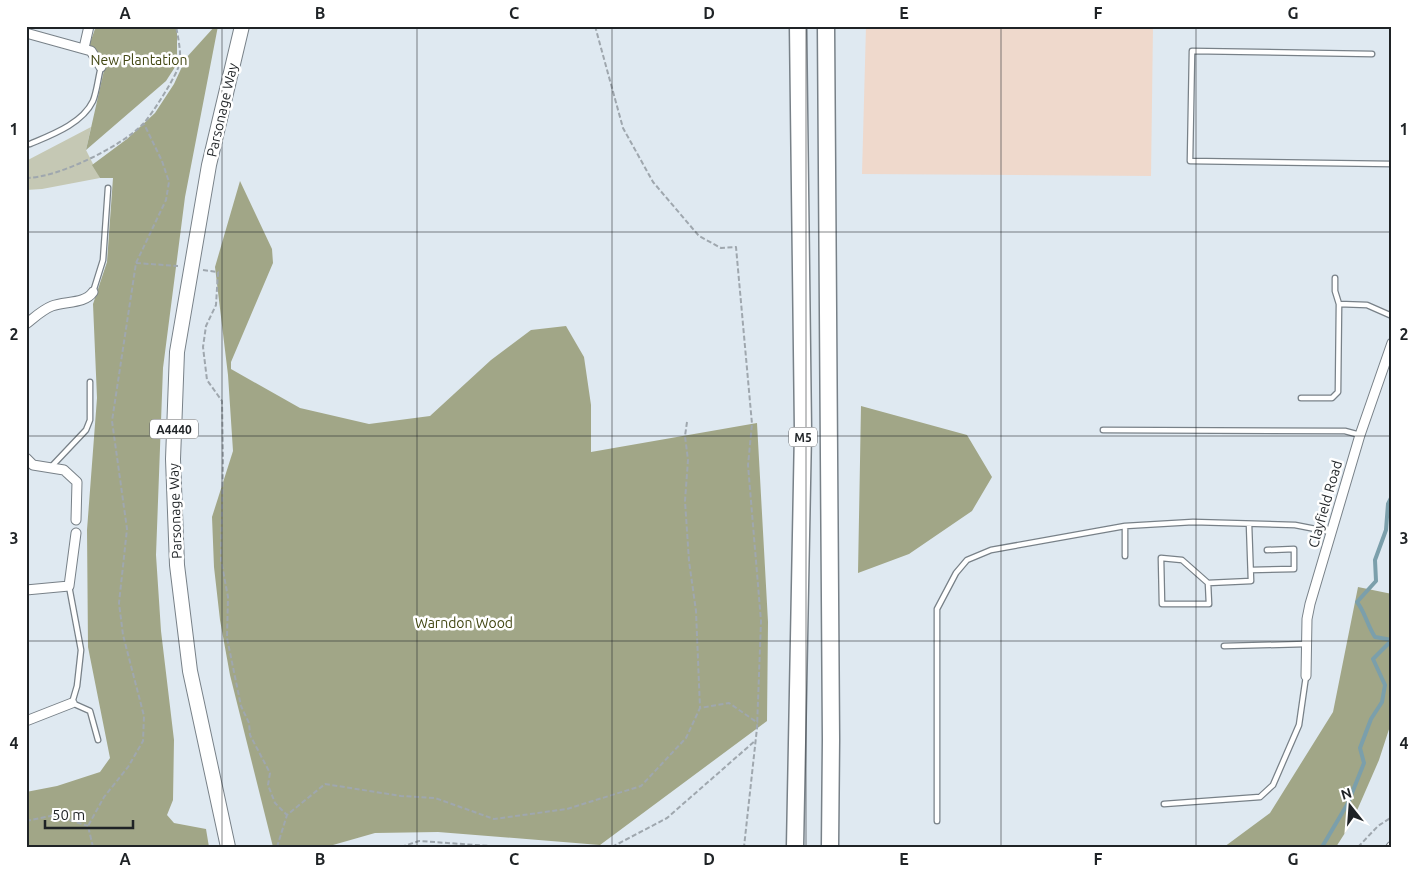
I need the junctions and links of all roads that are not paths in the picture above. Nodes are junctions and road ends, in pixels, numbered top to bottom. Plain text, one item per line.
1 (89, 26) edge
2 (242, 26) edge
3 (798, 26) edge
4 (826, 26) edge
5 (26, 33) edge
6 (84, 48) junction
7 (1372, 54) dead end
8 (101, 67) joint
9 (30, 144) dead end
10 (1392, 164) edge
11 (108, 188) dead end
12 (1335, 278) dead end
13 (93, 292) joint
14 (1339, 304) junction
15 (1392, 316) edge
16 (26, 324) edge
17 (1392, 344) edge
18 (90, 382) dead end
19 (1301, 398) dead end
20 (1103, 430) dead end
21 (1360, 435) junction
22 (26, 458) edge
23 (50, 468) junction
24 (76, 520) dead end
25 (1249, 524) junction
26 (1124, 526) junction
27 (1331, 532) junction
28 (76, 533) dead end
29 (1267, 550) dead end
30 (1125, 556) dead end
31 (1251, 570) junction
32 (1208, 583) junction
33 (69, 586) junction
34 (26, 590) edge
35 (1306, 644) junction
36 (1224, 646) dead end
37 (1306, 676) joint
38 (72, 703) junction
39 (26, 721) edge
40 (98, 740) dead end
41 (1164, 804) dead end
42 (937, 821) dead end
43 (228, 847) edge
44 (795, 847) edge
45 (830, 847) edge

1 - 6 street
2 - 43 main road, Parsonage Way / A4440
3 - 44 highway, M5
4 - 45 highway, M5
5 - 6 street
6 - 8 street
7 - 10 lane
8 - 9 lane
11 - 13 lane
12 - 14 lane
13 - 16 street
14 - 15 lane
14 - 19 lane
17 - 21 street, Clayfield Road
18 - 23 lane
20 - 21 lane
21 - 27 street, Clayfield Road
22 - 23 street
23 - 24 street
25 - 26 lane
25 - 27 lane
25 - 31 lane
26 - 30 lane
26 - 42 lane
27 - 35 street, Clayfield Road
28 - 33 street
29 - 31 lane
31 - 32 lane
32 - 32 lane
33 - 34 street
33 - 38 lane
35 - 36 lane
35 - 37 street, Clayfield Road
37 - 41 lane
38 - 39 street
38 - 40 lane

